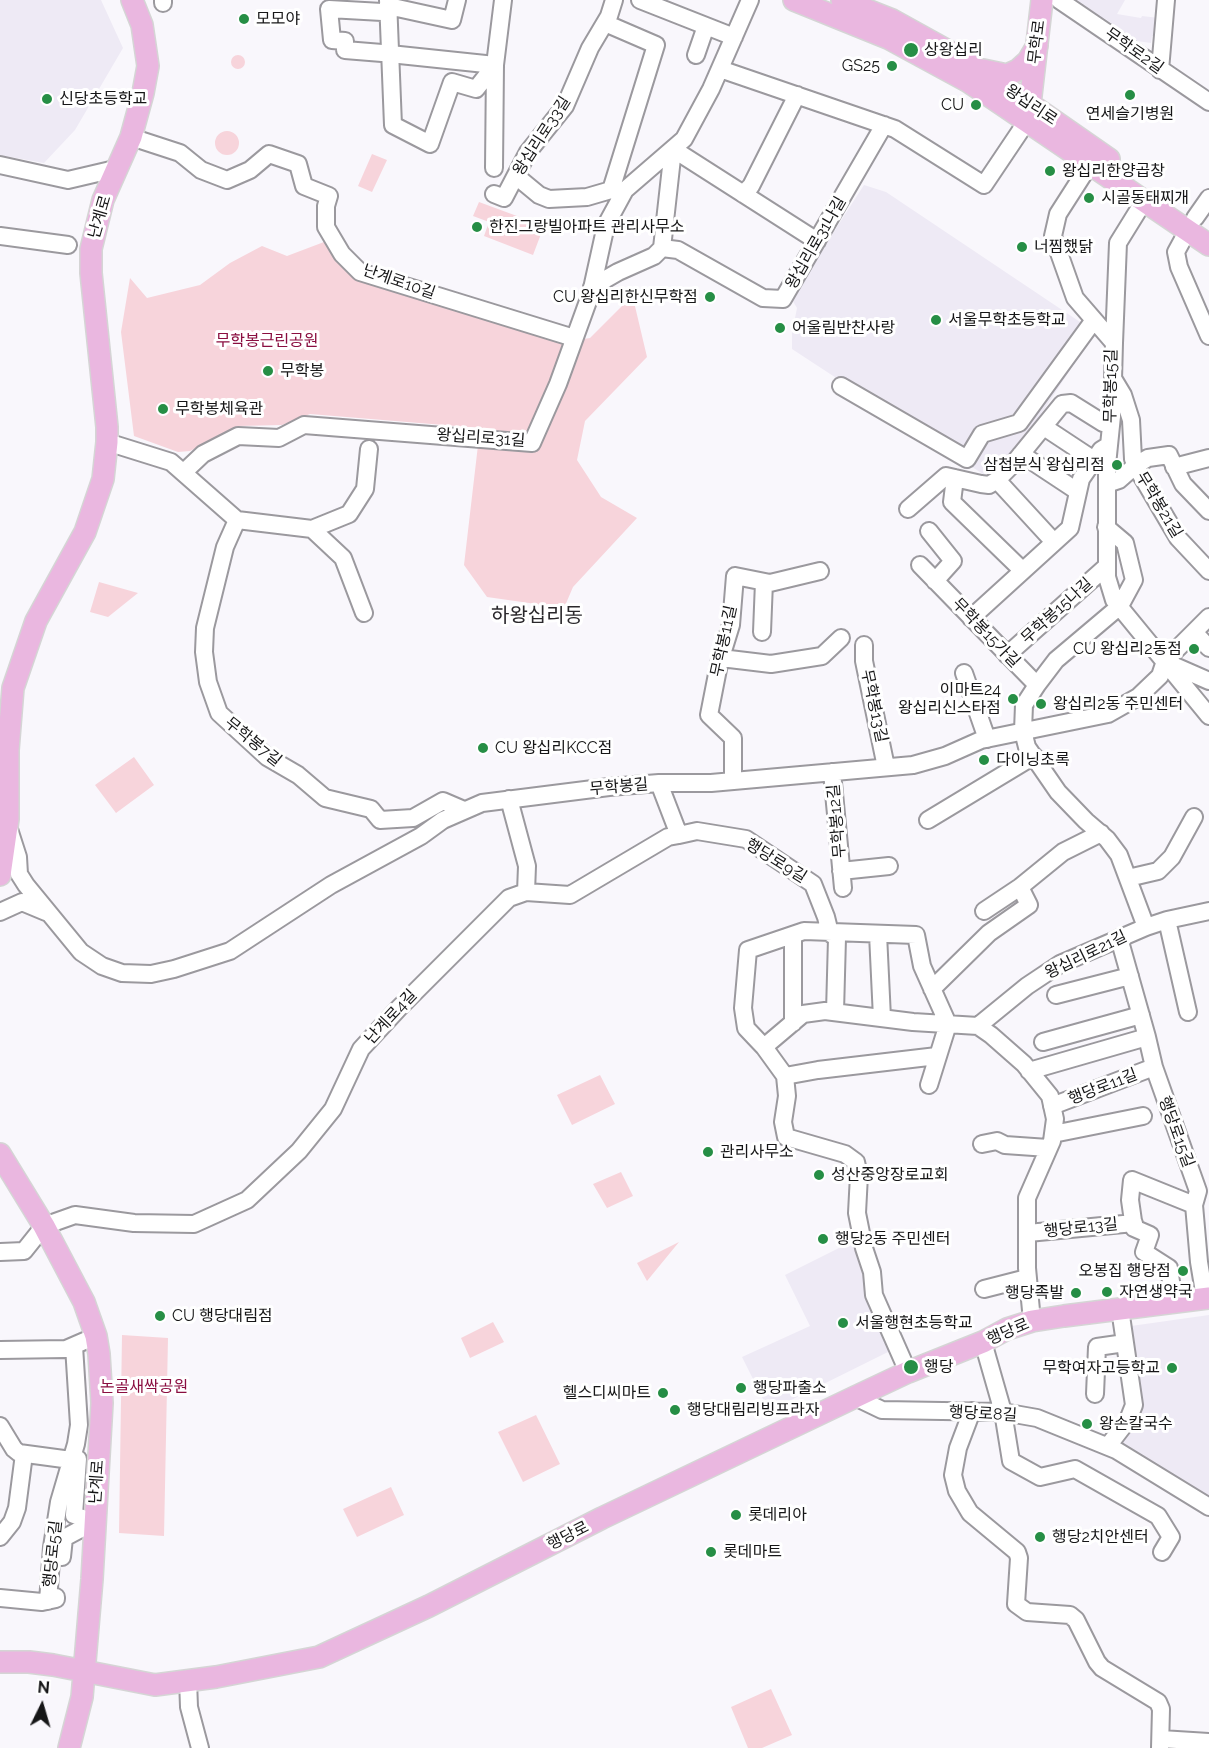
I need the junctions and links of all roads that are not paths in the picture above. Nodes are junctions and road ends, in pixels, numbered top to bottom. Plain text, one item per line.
1 (132, 0) edge
2 (457, 0) edge
3 (503, 0) edge
4 (615, 0) edge
5 (640, 0) edge
6 (750, 0) edge
7 (794, 0) edge
8 (842, 0) edge
9 (1042, 0) edge
10 (1059, 0) edge
11 (1166, 0) edge
12 (385, 4) edge
13 (605, 23) junction
14 (706, 26) junction
15 (734, 37) junction
16 (1037, 45) junction
17 (386, 53) junction
18 (696, 55) dead end
19 (945, 59) junction
20 (495, 65) junction
21 (720, 69) junction
22 (978, 69) junction
23 (1160, 70) junction
24 (382, 81) dead end
25 (797, 95) junction
26 (1209, 102) edge
27 (1026, 114) junction
28 (884, 125) junction
29 (131, 137) junction
30 (673, 149) junction
31 (1090, 164) junction
32 (0, 165) edge
33 (495, 168) dead end
34 (115, 169) junction
35 (516, 176) junction
36 (618, 190) junction
37 (494, 194) dead end
38 (743, 194) junction
39 (1209, 198) edge
40 (1144, 201) junction
41 (1197, 225) edge
42 (0, 236) edge
43 (817, 241) junction
44 (68, 245) dead end
45 (1209, 245) edge
46 (662, 248) junction
47 (592, 287) junction
48 (1094, 320) junction
49 (1209, 336) edge
50 (574, 338) junction
51 (1114, 343) junction
52 (1113, 379) junction
53 (841, 386) dead end
54 (1111, 425) junction
55 (1044, 427) junction
56 (107, 442) junction
57 (1109, 445) junction
58 (369, 448) dead end
59 (1021, 454) junction
60 (1209, 458) edge
61 (1094, 460) junction
62 (1136, 465) junction
63 (1174, 467) junction
64 (184, 472) junction
65 (955, 478) junction
66 (997, 480) junction
67 (1107, 484) junction
68 (1077, 491) junction
69 (908, 509) dead end
70 (1209, 511) edge
71 (237, 520) junction
72 (1106, 527) junction
73 (312, 529) junction
74 (929, 531) dead end
75 (1054, 542) junction
76 (920, 565) dead end
77 (1107, 566) junction
78 (820, 571) dead end
79 (1023, 571) junction
80 (1209, 571) edge
81 (935, 581) junction
82 (764, 582) junction
83 (1120, 606) junction
84 (364, 613) dead end
85 (971, 618) junction
86 (1204, 625) edge
87 (762, 632) dead end
88 (841, 638) dead end
89 (864, 645) dead end
90 (1209, 648) edge
91 (1007, 655) junction
92 (721, 658) junction
93 (1165, 661) junction
94 (964, 673) dead end
95 (1209, 681) edge
96 (1036, 686) junction
97 (1209, 716) edge
98 (1023, 731) junction
99 (987, 739) junction
100 (1034, 756) junction
101 (886, 767) junction
102 (832, 772) junction
103 (733, 781) junction
104 (659, 783) junction
105 (509, 799) junction
106 (464, 810) junction
107 (1194, 817) dead end
108 (928, 820) dead end
109 (7, 824) junction
110 (1101, 833) junction
111 (679, 835) junction
112 (889, 866) dead end
113 (841, 871) junction
114 (0, 875) edge
115 (1128, 878) junction
116 (1020, 887) junction
117 (843, 888) dead end
118 (526, 892) junction
119 (1209, 910) edge
120 (984, 911) dead end
121 (0, 912) edge
122 (48, 913) junction
123 (1167, 920) junction
124 (1146, 927) junction
125 (830, 933) junction
126 (878, 933) junction
127 (794, 935) junction
128 (1119, 938) junction
129 (1130, 976) junction
130 (932, 989) junction
131 (1056, 995) dead end
132 (835, 1012) junction
133 (1188, 1012) dead end
134 (1141, 1014) junction
135 (882, 1018) junction
136 (793, 1023) junction
137 (948, 1024) junction
138 (978, 1026) junction
139 (1147, 1037) junction
140 (1043, 1042) dead end
141 (764, 1047) junction
142 (937, 1056) junction
143 (1154, 1067) junction
144 (1029, 1071) junction
145 (785, 1076) junction
146 (929, 1085) dead end
147 (1052, 1106) junction
148 (1143, 1116) dead end
149 (1051, 1141) junction
150 (982, 1144) dead end
151 (0, 1154) edge
152 (1194, 1204) junction
153 (1134, 1223) junction
154 (44, 1226) junction
155 (1028, 1233) junction
156 (0, 1252) edge
157 (1027, 1278) junction
158 (984, 1289) dead end
159 (1207, 1298) edge
160 (1174, 1302) junction
161 (1120, 1310) junction
162 (1032, 1321) junction
163 (96, 1336) junction
164 (983, 1342) junction
165 (1125, 1343) junction
166 (74, 1346) junction
167 (0, 1350) edge
168 (908, 1372) junction
169 (1095, 1394) dead end
170 (855, 1397) junction
171 (972, 1411) junction
172 (1003, 1412) junction
173 (0, 1426) edge
174 (1108, 1446) junction
175 (74, 1452) junction
176 (24, 1454) junction
177 (1209, 1507) edge
178 (94, 1522) junction
179 (0, 1537) edge
180 (1162, 1552) dead end
181 (0, 1598) edge
182 (48, 1601) junction
183 (0, 1662) edge
184 (84, 1672) junction
185 (188, 1680) junction
186 (1209, 1742) edge
187 (1160, 1743) edge
188 (69, 1748) edge
189 (200, 1748) edge

1 - 29 main road, 난계로
2 - 12 street
3 - 20 street
4 - 13 street, 왕십리로33길
5 - 14 street
6 - 15 street, 왕십리로31길
7 - 19 main road, 왕십리로
8 - 19 main road, 왕십리로
9 - 16 main road, 무학로
10 - 23 street, 무학로2길
11 - 23 street
12 - 17 street
12 - 17 street
13 - 35 street, 왕십리로33길
13 - 36 street
14 - 15 street
14 - 18 street
15 - 21 street, 왕십리로31길
16 - 22 main road
16 - 27 main road, 무학로
17 - 20 street
17 - 20 street
17 - 24 street
19 - 22 main road, 왕십리로
19 - 27 main road, 왕십리로
20 - 33 street
21 - 25 street
21 - 30 street, 왕십리로31길
22 - 27 main road, 왕십리로
23 - 26 street, 무학로2길
25 - 28 street
25 - 38 street
27 - 28 street, 왕십리로
27 - 31 main road, 왕십리로
27 - 41 main road, 왕십리로
28 - 43 street, 왕십리로31나길
29 - 34 main road, 난계로
29 - 50 street, 난계로10길
30 - 36 street, 왕십리로31길
30 - 38 street
30 - 46 street
31 - 40 main road, 왕십리로
31 - 48 street, 무학봉15길
32 - 34 street
34 - 56 main road, 난계로
35 - 36 street
35 - 37 street, 왕십리로33길
36 - 47 street, 왕십리로31길
38 - 43 street
39 - 41 street
40 - 41 main road, 왕십리로
40 - 51 street
41 - 45 main road, 왕십리로
41 - 49 street
42 - 44 street
43 - 46 street, 왕십리로31나길
46 - 47 street
47 - 50 street, 왕십리로31길
48 - 51 street, 무학봉15길
48 - 53 street
50 - 64 street, 왕십리로31길
51 - 52 street, 무학봉15길
52 - 54 street, 무학봉15길
52 - 62 street, 무학봉21길
54 - 55 street
54 - 57 street, 무학봉15길
55 - 59 street
55 - 61 street
56 - 64 street
56 - 109 main road, 난계로
57 - 61 street
57 - 67 street, 무학봉15길
58 - 73 street
59 - 66 street
59 - 68 street
60 - 63 street
61 - 68 street
62 - 63 street
62 - 67 street, 무학봉21길
62 - 80 street, 무학봉21길
63 - 70 street
64 - 71 street
65 - 66 street
65 - 69 street
65 - 79 street
66 - 75 street
67 - 72 street, 무학봉15길
68 - 75 street
71 - 73 street
71 - 106 street, 무학봉7길
72 - 77 street, 무학봉15길
72 - 83 street
73 - 84 street
74 - 81 street
75 - 79 street
76 - 81 street, 무학봉15가길
77 - 83 street, 무학봉15길
77 - 91 street, 무학봉15나길
78 - 82 street, 무학봉11길
79 - 85 street
81 - 85 street, 무학봉15가길
82 - 87 street
82 - 92 street, 무학봉11길
83 - 93 street, 무학봉15길
83 - 96 street
85 - 91 street, 무학봉15가길
86 - 90 street
86 - 93 street, 무학봉길
88 - 92 street
89 - 101 street, 무학봉13길
91 - 96 street, 무학봉15가길
92 - 103 street, 무학봉11길
93 - 95 street
93 - 97 street, 무학봉15길
93 - 98 street, 무학봉길
94 - 99 street
96 - 98 street
98 - 99 street, 무학봉길
98 - 100 street
99 - 101 street, 무학봉길
100 - 108 street
100 - 110 street
101 - 102 street, 무학봉길
102 - 103 street, 무학봉길
102 - 113 street, 무학봉12길
103 - 104 street, 무학봉길
104 - 105 street, 무학봉길
104 - 111 street
105 - 106 street, 무학봉길
105 - 118 street
106 - 122 street, 무학봉길
107 - 115 street
109 - 114 main road, 난계로
109 - 122 street, 무학봉길
110 - 115 street
110 - 116 street
111 - 118 street
111 - 125 street, 행당로9길
112 - 113 street, 무학봉12길
113 - 117 street, 무학봉12길
115 - 124 street
116 - 120 street
116 - 130 street
118 - 154 street, 난계로4길
119 - 123 street, 왕십리로21길
121 - 122 street, 무학봉길
123 - 124 street, 왕십리로21길
123 - 133 street
124 - 128 street, 왕십리로21길
125 - 126 street
125 - 127 street
125 - 132 street
126 - 130 street
126 - 135 street
127 - 136 street
127 - 141 street
128 - 129 street, 행당로15길
128 - 138 street, 왕십리로21길
129 - 131 street
129 - 134 street, 행당로15길
130 - 137 street
132 - 135 street
132 - 136 street
134 - 139 street, 행당로15길
134 - 140 street
135 - 137 street
136 - 141 street
137 - 138 street
137 - 142 street
138 - 144 street, 행당로11길
139 - 143 street, 행당로15길
139 - 144 street
141 - 145 street
142 - 145 street
142 - 146 street
143 - 147 street, 행당로11길
143 - 152 street, 행당로15길
144 - 147 street, 행당로11길
145 - 168 street
147 - 149 street, 행당로11길
148 - 149 street, 행당로11길
149 - 150 street, 행당로11길
149 - 155 street, 행당로11길
151 - 154 main road, 난계로
152 - 153 street, 행당로13길
152 - 159 street, 행당로15길
153 - 155 street, 행당로13길
153 - 160 street, 행당로13길
154 - 156 street
154 - 163 main road, 난계로
155 - 157 street, 행당로11길
157 - 158 street
157 - 162 street, 행당로11길
159 - 160 main road, 행당로
160 - 161 main road, 행당로
161 - 162 main road, 행당로
161 - 165 street
162 - 164 main road, 행당로
163 - 166 street
163 - 178 main road, 난계로
164 - 168 main road, 행당로
164 - 172 street
165 - 169 street
165 - 174 street
166 - 167 street
166 - 175 street, 행당로5길
168 - 170 main road, 행당로
170 - 171 street, 행당로8길
170 - 185 main road, 행당로
171 - 172 street, 행당로8길
171 - 187 street
172 - 174 street, 행당로8길
172 - 180 street
173 - 176 street
174 - 177 street, 행당로8길
175 - 176 street
175 - 178 street
175 - 182 street, 행당로5길
176 - 179 street
178 - 182 street
178 - 184 main road, 난계로
181 - 182 street, 행당로5길
183 - 184 main road, 행당로
184 - 185 main road, 행당로
184 - 188 main road, 난계로
185 - 189 street
186 - 187 street

